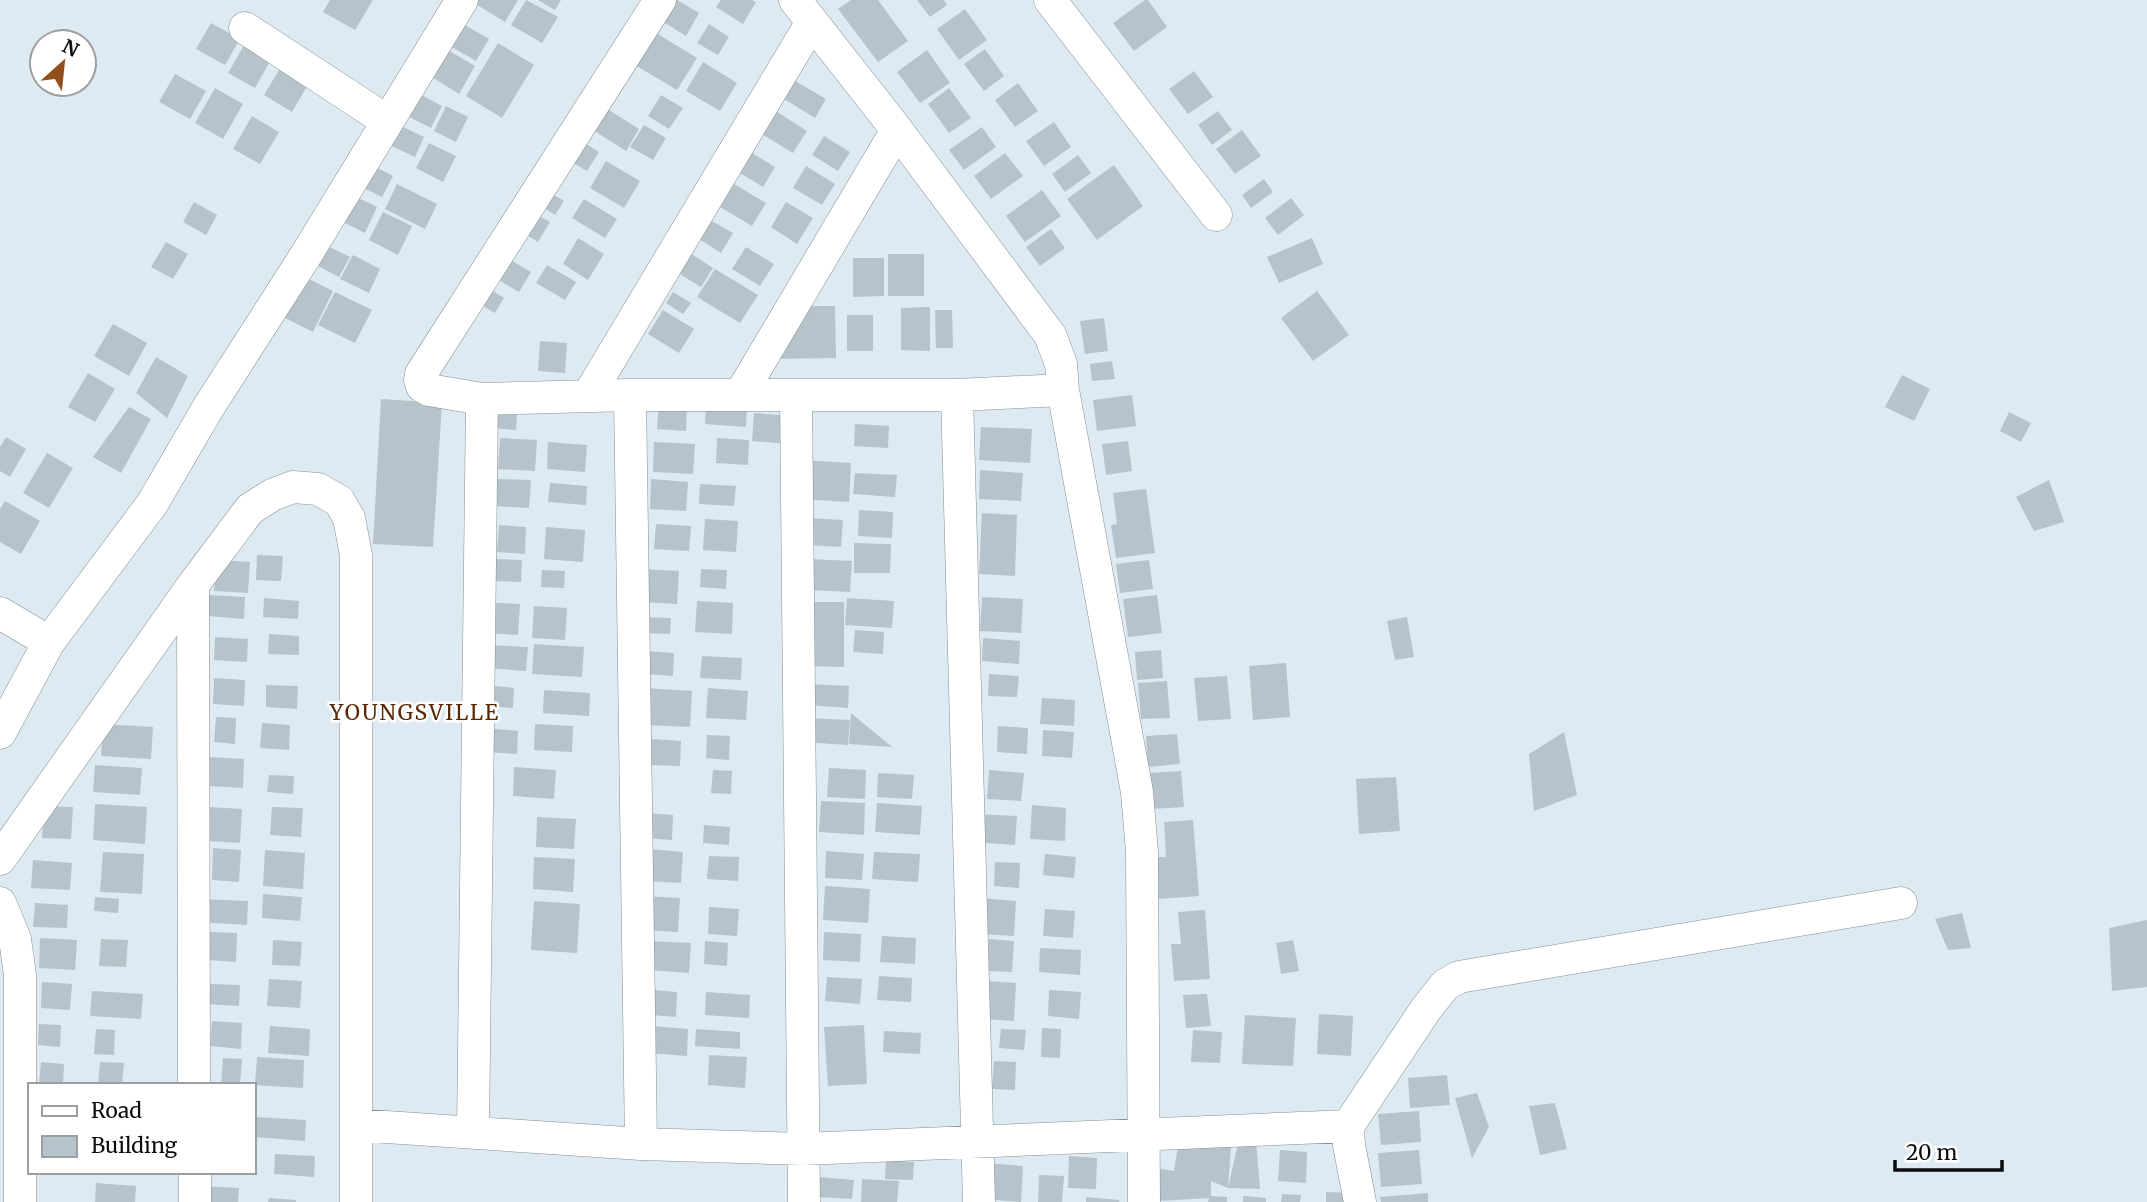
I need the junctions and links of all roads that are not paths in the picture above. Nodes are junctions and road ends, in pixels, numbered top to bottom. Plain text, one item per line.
1 (462, 0) edge
2 (660, 0) edge
3 (1050, 0) edge
4 (803, 11) edge
5 (245, 28) dead end
6 (387, 121) junction
7 (897, 130) junction
8 (1216, 215) dead end
9 (1063, 390) junction
10 (957, 394) junction
11 (630, 395) junction
12 (740, 395) junction
13 (796, 395) junction
14 (588, 396) junction
15 (482, 399) junction
16 (193, 585) junction
17 (0, 613) edge
18 (49, 642) junction
19 (0, 733) edge
20 (0, 859) edge
21 (0, 903) edge
22 (1901, 903) dead end
23 (194, 1083) edge
24 (356, 1125) junction
25 (1348, 1126) junction
26 (473, 1132) junction
27 (1144, 1134) junction
28 (979, 1143) junction
29 (641, 1144) junction
30 (803, 1149) junction
31 (195, 1174) edge
32 (20, 1202) edge
33 (195, 1202) edge
34 (356, 1202) edge
35 (804, 1202) edge
36 (979, 1202) edge
37 (1144, 1202) edge
38 (1360, 1202) edge

1 - 6 street
2 - 15 street
3 - 8 street
4 - 7 street
4 - 14 street
5 - 6 street
6 - 18 street
7 - 9 street
7 - 12 street
9 - 10 street
9 - 27 street
10 - 13 street
10 - 28 street
11 - 12 street
11 - 14 street
11 - 29 street
12 - 13 street
13 - 30 street
14 - 15 street
15 - 26 street
16 - 20 street
16 - 23 street
16 - 24 street
17 - 18 street
18 - 19 street
21 - 32 street
22 - 25 street
24 - 26 street
24 - 34 street
25 - 27 street
25 - 38 street
26 - 29 street
27 - 28 street
27 - 37 street
28 - 30 street
28 - 36 street
29 - 30 street
30 - 35 street
31 - 33 street

